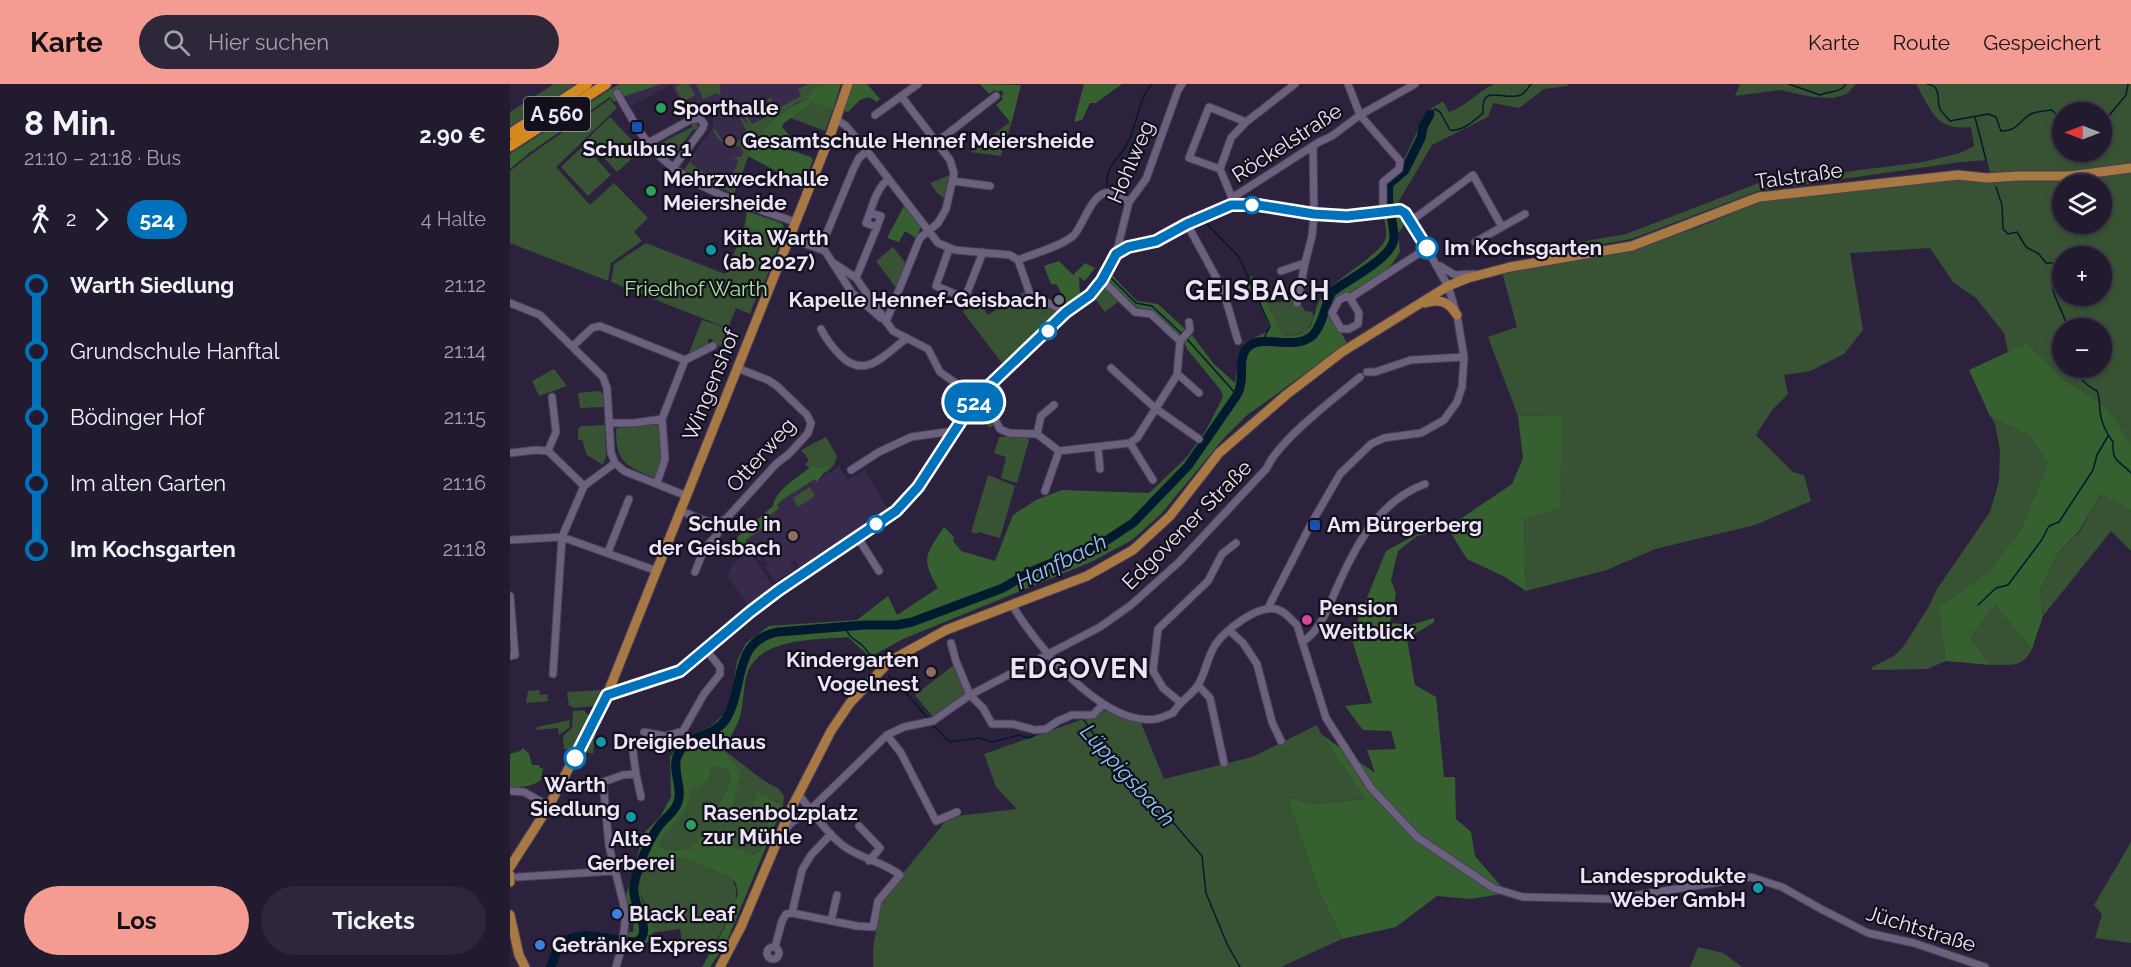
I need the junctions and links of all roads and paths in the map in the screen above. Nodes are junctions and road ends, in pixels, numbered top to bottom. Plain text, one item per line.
1 (587, 84) edge
2 (606, 84) edge
3 (848, 84) edge
4 (918, 84) edge
5 (1182, 84) edge
6 (1295, 84) edge
7 (1348, 84) edge
8 (1415, 84) edge
9 (617, 93) dead end
10 (901, 96) junction
11 (996, 96) dead end
12 (875, 115) dead end
13 (1359, 115) junction
14 (836, 119) junction
15 (1246, 122) junction
16 (510, 134) edge
17 (648, 142) junction
18 (937, 142) junction
19 (510, 146) edge
20 (1313, 146) junction
21 (867, 151) junction
22 (674, 168) junction
23 (2131, 168) edge
24 (1220, 170) junction
25 (889, 179) junction
26 (952, 181) junction
27 (990, 186) dead end
28 (1232, 201) junction
29 (1129, 202) junction
30 (1388, 211) junction
31 (870, 213) junction
32 (1314, 214) junction
33 (1526, 214) dead end
34 (1411, 220) junction
35 (795, 222) junction
36 (1187, 224) junction
37 (877, 227) junction
38 (1502, 227) junction
39 (928, 231) junction
40 (789, 238) junction
41 (1475, 242) dead end
42 (1427, 248) junction
43 (820, 249) junction
44 (949, 249) junction
45 (983, 252) junction
46 (1116, 254) junction
47 (1018, 260) junction
48 (1436, 262) junction
49 (1305, 263) junction
50 (835, 264) junction
51 (1281, 271) dead end
52 (1488, 272) junction
53 (856, 278) junction
54 (1102, 280) junction
55 (1448, 286) junction
56 (1350, 298) junction
57 (510, 303) edge
58 (1297, 303) dead end
59 (1417, 305) junction
60 (1066, 312) junction
61 (1457, 315) junction
62 (886, 322) junction
63 (1189, 322) dead end
64 (821, 329) dead end
65 (1183, 337) junction
66 (907, 338) junction
67 (1238, 341) dead end
68 (573, 346) junction
69 (712, 346) dead end
70 (1464, 357) junction
71 (685, 360) junction
72 (737, 368) junction
73 (1111, 368) dead end
74 (1367, 372) dead end
75 (1177, 375) junction
76 (1360, 377) dead end
77 (1199, 393) dead end
78 (552, 398) dead end
79 (976, 398) junction
80 (1054, 405) dead end
81 (1155, 408) junction
82 (662, 418) junction
83 (609, 423) junction
84 (954, 431) junction
85 (1037, 434) junction
86 (1199, 439) dead end
87 (1130, 443) junction
88 (1098, 448) junction
89 (548, 451) junction
90 (1059, 451) junction
91 (510, 453) edge
92 (615, 463) junction
93 (1100, 469) dead end
94 (851, 470) dead end
95 (1153, 480) dead end
96 (657, 483) junction
97 (1425, 484) dead end
98 (584, 486) junction
99 (1045, 491) dead end
100 (687, 496) junction
101 (629, 499) dead end
102 (681, 511) junction
103 (720, 523) junction
104 (562, 537) junction
105 (858, 538) junction
106 (510, 540) edge
107 (1236, 543) dead end
108 (608, 552) junction
109 (658, 567) junction
110 (879, 571) dead end
111 (695, 572) dead end
112 (1277, 591) junction
113 (510, 596) edge
114 (1012, 605) junction
115 (1268, 609) junction
116 (1279, 610) junction
117 (1315, 629) junction
118 (1229, 630) junction
119 (1299, 632) junction
120 (951, 642) dead end
121 (1302, 642) junction
122 (706, 650) junction
123 (1048, 654) junction
124 (510, 656) edge
125 (553, 674) dead end
126 (1198, 685) junction
127 (607, 695) junction
128 (970, 695) junction
129 (1180, 702) junction
130 (1104, 704) junction
131 (645, 732) dead end
132 (887, 735) junction
133 (1281, 741) dead end
134 (633, 752) dead end
135 (1224, 763) dead end
136 (636, 774) junction
137 (510, 791) edge
138 (798, 794) junction
139 (641, 797) dead end
140 (549, 806) junction
141 (792, 806) junction
142 (811, 809) junction
143 (957, 812) dead end
144 (810, 818) junction
145 (823, 825) junction
146 (860, 826) dead end
147 (831, 834) junction
148 (772, 852) junction
149 (869, 861) junction
150 (510, 867) edge
151 (614, 871) junction
152 (512, 878) edge
153 (837, 895) dead end
154 (792, 913) junction
155 (510, 915) edge
156 (831, 921) junction
157 (775, 947) dead end
158 (525, 967) edge
159 (616, 967) edge
160 (720, 967) edge
161 (1985, 967) edge

1 - 16 highway, A 560
2 - 19 highway, A 560
3 - 14 main road, Wingenshof
4 - 10 street
5 - 29 street, Hohlweg
6 - 15 street
7 - 13 street
8 - 13 street, Röckelstraße
9 - 17 street
10 - 12 street
10 - 18 street
11 - 18 street
13 - 20 street, Röckelstraße
13 - 30 street, Röckelstraße
14 - 21 street
14 - 35 main road, Wingenshof
15 - 24 street
15 - 24 street
17 - 22 street
17 - 22 street
18 - 26 street
20 - 28 street, Röckelstraße
20 - 32 street
21 - 25 street
21 - 43 street
22 - 35 street
23 - 52 main road, Talstraße
24 - 28 street
25 - 31 street
25 - 39 street
26 - 27 street
26 - 39 street
28 - 32 street
28 - 36 street, Röckelstraße
29 - 46 street, Hohlweg
29 - 47 street
30 - 32 street
30 - 34 street
31 - 37 street
31 - 37 street
32 - 49 street
33 - 38 street
34 - 38 street
34 - 42 street
35 - 40 main road, Wingenshof
36 - 46 street, Röckelstraße
36 - 67 street
37 - 53 street
38 - 41 street
39 - 44 street
39 - 62 street
40 - 43 street
40 - 72 main road, Wingenshof
42 - 48 street
42 - 56 street
43 - 50 street
44 - 45 street
44 - 45 street
45 - 47 street
46 - 54 street, Hohlweg
47 - 60 street
48 - 52 street
48 - 55 street
49 - 51 street
49 - 58 street
50 - 53 street
50 - 62 street
52 - 55 main road, Talstraße
53 - 62 street
54 - 60 street, Hohlweg
54 - 65 street
55 - 59 main road, Talstraße
55 - 61 street
56 - 56 street
57 - 68 street
59 - 61 main road
59 - 114 main road, Talstraße
60 - 79 street, Hohlweg
61 - 70 street
62 - 66 street
63 - 65 street
64 - 66 street
65 - 75 street
66 - 79 street
68 - 71 street
68 - 83 street
69 - 71 street
70 - 74 street
70 - 112 street
71 - 82 street
72 - 100 main road, Wingenshof
72 - 103 street, Otterweg
73 - 81 street
75 - 77 street
75 - 81 street
76 - 123 street, Edgovener Straße
78 - 89 street
79 - 84 street, Hohlweg
79 - 85 street
80 - 85 street
81 - 86 street
81 - 87 street
82 - 83 street
82 - 96 street
83 - 92 street
84 - 94 street
84 - 105 street, Hohlweg
85 - 90 street
87 - 88 street
87 - 95 street
88 - 90 street
88 - 93 street
89 - 91 street
89 - 98 street
90 - 99 street
92 - 96 street
92 - 98 street
96 - 100 street
97 - 117 street
98 - 104 street
100 - 102 main road, Wingenshof
101 - 108 street
102 - 103 street
102 - 109 main road, Wingenshof
103 - 111 street, Otterweg
104 - 106 street
104 - 108 street
104 - 125 street
105 - 110 street
105 - 122 street, Hohlweg
107 - 129 street
108 - 109 street
109 - 127 main road, Wingenshof
112 - 115 street
112 - 116 street
113 - 124 street
114 - 123 street
114 - 138 main road, Talstraße
115 - 116 street
115 - 118 street
116 - 119 street
117 - 119 street
117 - 121 street
118 - 126 street
118 - 133 street
119 - 121 street
120 - 128 street
121 - 161 street, Jüchtstraße
122 - 127 street, Hohlweg
122 - 131 street
123 - 128 street, Edgovener Straße
123 - 130 street
126 - 129 street
126 - 135 street
127 - 140 main road, Wingenshof
128 - 130 street
128 - 132 street, Edgovener Straße
129 - 130 street
132 - 142 street, Edgovener Straße
132 - 143 street
134 - 136 street
136 - 139 street
136 - 151 street
137 - 140 street
138 - 141 main road, Talstraße
138 - 142 street
140 - 150 main road, Wingenshof
141 - 144 street
141 - 148 main road, Talstraße
142 - 145 street
144 - 145 street
144 - 148 street
145 - 147 street
146 - 149 street
147 - 149 street
147 - 154 street
148 - 160 main road, Talstraße
149 - 156 street
151 - 152 street
151 - 159 street
153 - 156 street
154 - 156 street
154 - 157 street
155 - 158 main road

